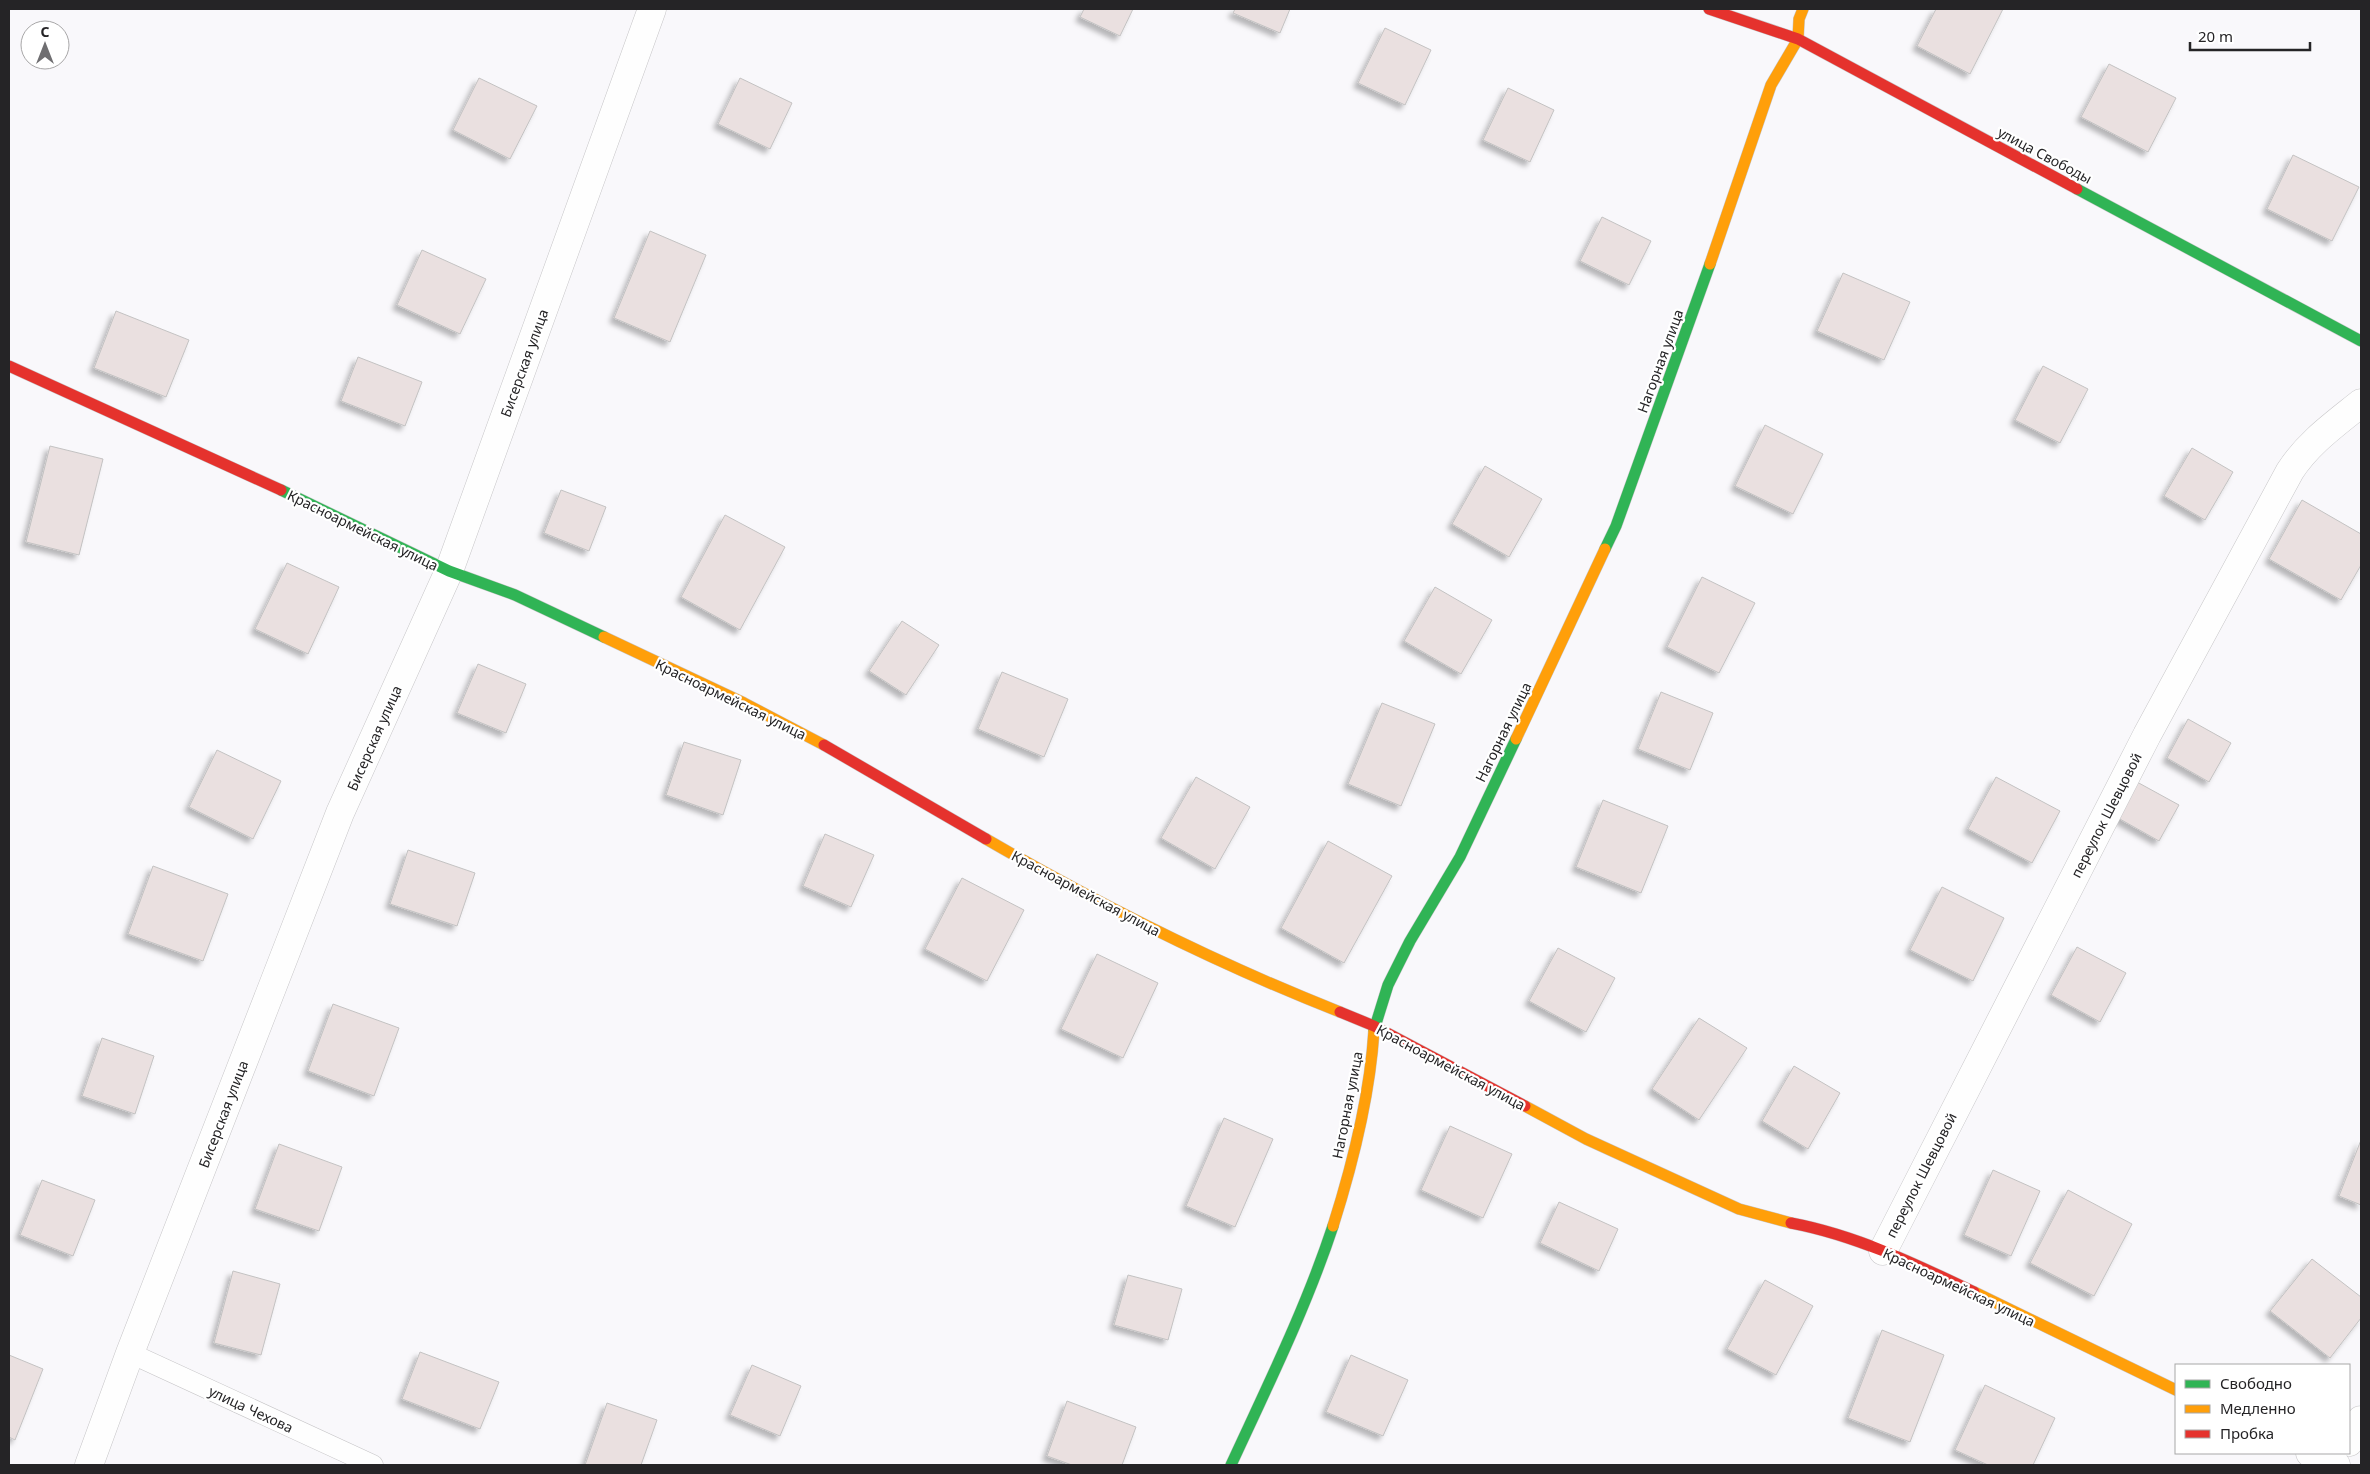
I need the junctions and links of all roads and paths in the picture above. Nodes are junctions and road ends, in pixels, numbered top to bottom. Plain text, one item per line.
1 (652, 9) edge
2 (1708, 9) edge
3 (1803, 9) edge
4 (1798, 39) junction
5 (2361, 341) edge
6 (9, 366) edge
7 (2361, 403) edge
8 (449, 571) junction
9 (1374, 1026) junction
10 (1883, 1251) junction
11 (130, 1353) junction
12 (2175, 1390) edge
13 (2361, 1420) edge
14 (2350, 1440) edge
15 (2312, 1454) edge
16 (2342, 1454) edge
17 (89, 1465) edge
18 (372, 1465) edge
19 (1231, 1465) edge
20 (2336, 1465) edge

1 - 8 street, Бисерская улица
2 - 4 street, улица Свободы
3 - 4 street, Нагорная улица
4 - 5 street, улица Свободы
4 - 9 street, Нагорная улица
6 - 8 street, Красноармейская улица
7 - 10 street, переулок Шевцовой
8 - 9 street, Красноармейская улица
8 - 11 street, Бисерская улица
9 - 10 street, Красноармейская улица
9 - 19 street, Нагорная улица
10 - 12 street, Красноармейская улица
11 - 17 street, Бисерская улица
11 - 18 lane, улица Чехова
13 - 14 street
15 - 20 street
16 - 20 street

